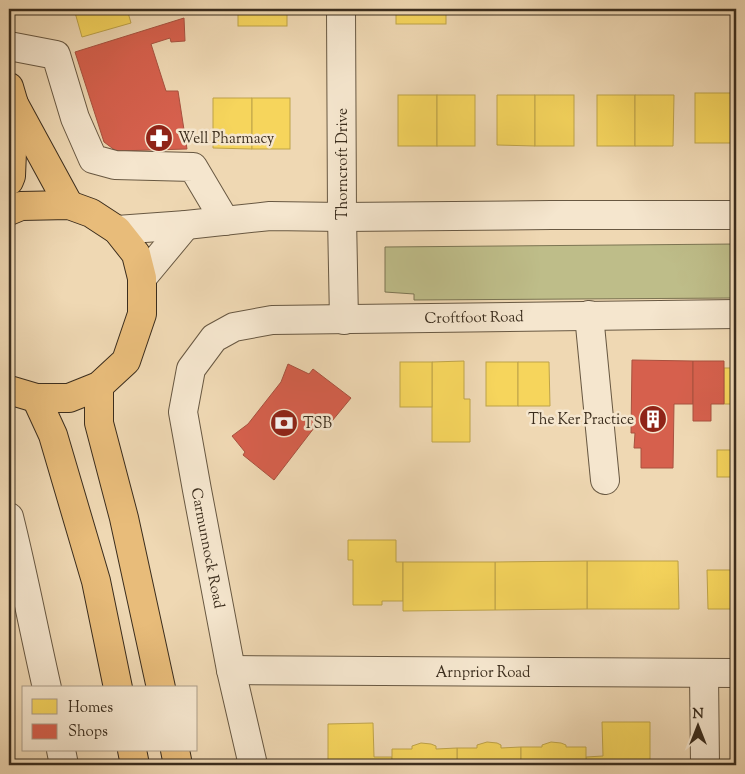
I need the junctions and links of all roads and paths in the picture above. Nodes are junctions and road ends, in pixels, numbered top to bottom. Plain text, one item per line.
1 (341, 9) edge
2 (9, 46) edge
3 (11, 95) edge
4 (9, 181) edge
5 (69, 205) junction
6 (9, 211) edge
7 (736, 215) edge
8 (342, 218) junction
9 (225, 221) junction
10 (186, 225) junction
11 (117, 230) junction
12 (142, 278) junction
13 (736, 314) edge
14 (589, 315) junction
15 (344, 320) junction
16 (214, 338) joint
17 (99, 386) junction
18 (9, 390) edge
19 (36, 398) junction
20 (605, 480) dead end
21 (9, 517) edge
22 (230, 670) junction
23 (704, 673) junction
24 (736, 673) edge
25 (47, 686) edge
26 (118, 686) edge
27 (161, 686) edge
28 (61, 752) edge
29 (132, 752) edge
30 (175, 752) edge
31 (64, 765) edge
32 (135, 765) edge
33 (178, 765) edge
34 (253, 765) edge
35 (705, 765) edge

1 - 8 street, Thorncroft Drive
2 - 9 street
3 - 4 main road
3 - 5 main road
5 - 6 main road
5 - 11 main road
7 - 8 street
8 - 9 street
8 - 15 street, Thorncroft Drive
9 - 10 street
10 - 11 street
10 - 12 street
11 - 12 main road
12 - 17 main road
13 - 14 street, Croftfoot Road
14 - 15 street, Croftfoot Road
14 - 20 street
15 - 16 street, Croftfoot Road
16 - 22 street, Carmunnock Road
17 - 19 main road
17 - 27 main road
18 - 19 main road
19 - 26 main road
21 - 25 street
22 - 23 street, Arnprior Road
22 - 34 street, Carmunnock Road
23 - 24 street, Arnprior Road
23 - 35 street
28 - 31 street
29 - 32 main road
30 - 33 main road

